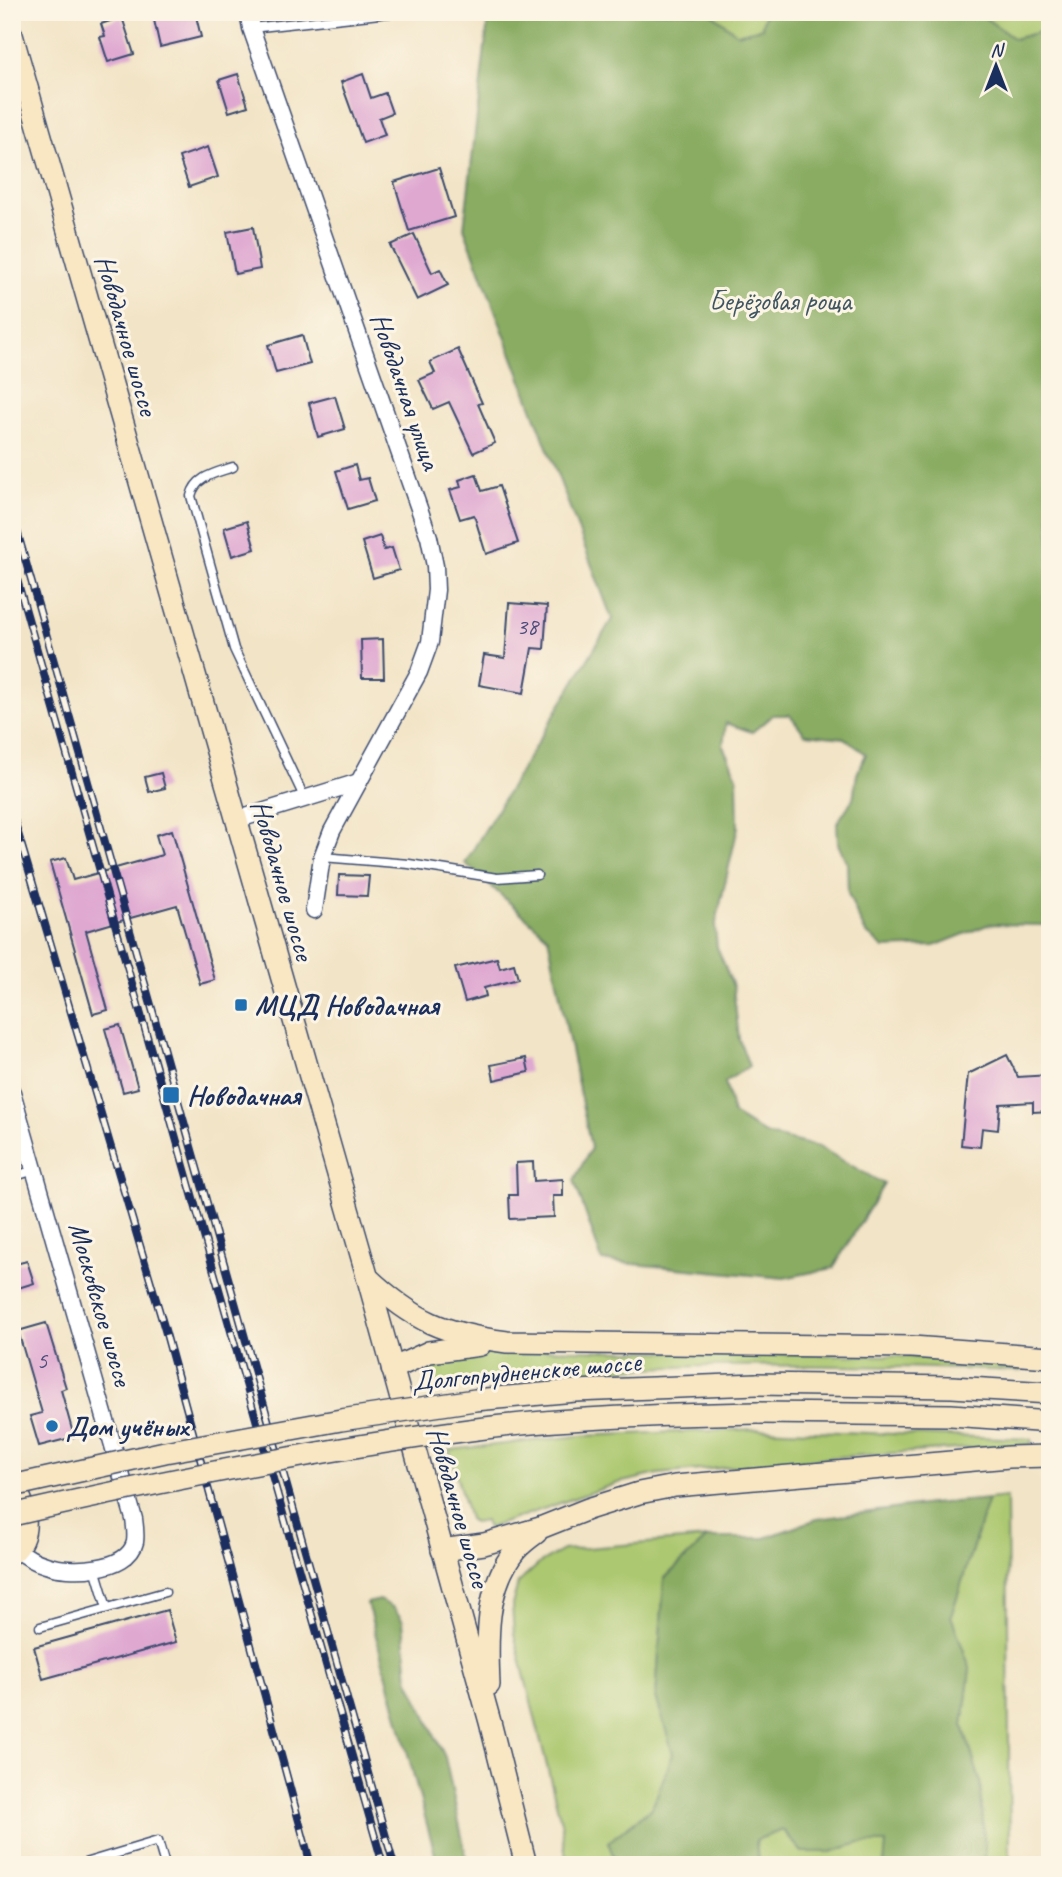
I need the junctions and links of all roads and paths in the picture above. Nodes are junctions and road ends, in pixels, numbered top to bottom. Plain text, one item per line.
1 (398, 12) edge
2 (249, 20) edge
3 (12, 35) edge
4 (233, 467) dead end
5 (359, 782) junction
6 (304, 799) junction
7 (236, 820) junction
8 (322, 856) junction
9 (537, 875) dead end
10 (314, 910) dead end
11 (12, 1092) edge
12 (35, 1170) junction
13 (12, 1177) edge
14 (367, 1277) junction
15 (507, 1342) junction
16 (1050, 1357) edge
17 (392, 1369) junction
18 (1050, 1393) edge
19 (1050, 1422) edge
20 (1050, 1456) edge
21 (12, 1484) edge
22 (12, 1515) edge
23 (540, 1528) junction
24 (442, 1550) junction
25 (14, 1551) edge
26 (95, 1568) junction
27 (165, 1592) dead end
28 (107, 1608) junction
29 (40, 1627) dead end
30 (490, 1722) junction
31 (78, 1865) edge
32 (165, 1865) edge
33 (526, 1865) edge

1 - 2 lane
2 - 5 street, Новодачная улица
3 - 7 street, Новодачное шоссе
4 - 6 lane
5 - 6 street
5 - 8 street, Новодачная улица
6 - 7 street
7 - 14 street, Новодачное шоссе
8 - 9 lane
8 - 10 street, Новодачная улица
11 - 12 street, Московское шоссе
12 - 13 lane
12 - 26 street, Московское шоссе
14 - 15 street
14 - 17 street, Новодачное шоссе
15 - 16 street
15 - 17 street
17 - 24 street, Новодачное шоссе
18 - 21 street, Долгопрудненское шоссе, bridge
19 - 22 street, Долгопрудненское шоссе, bridge
20 - 23 street
21 - 25 street, Долгопрудненское шоссе
23 - 24 street
23 - 30 street
24 - 30 street, Новодачное шоссе
25 - 26 street
26 - 28 lane
27 - 28 lane
28 - 29 lane
30 - 33 street, Новодачное шоссе
31 - 32 lane

